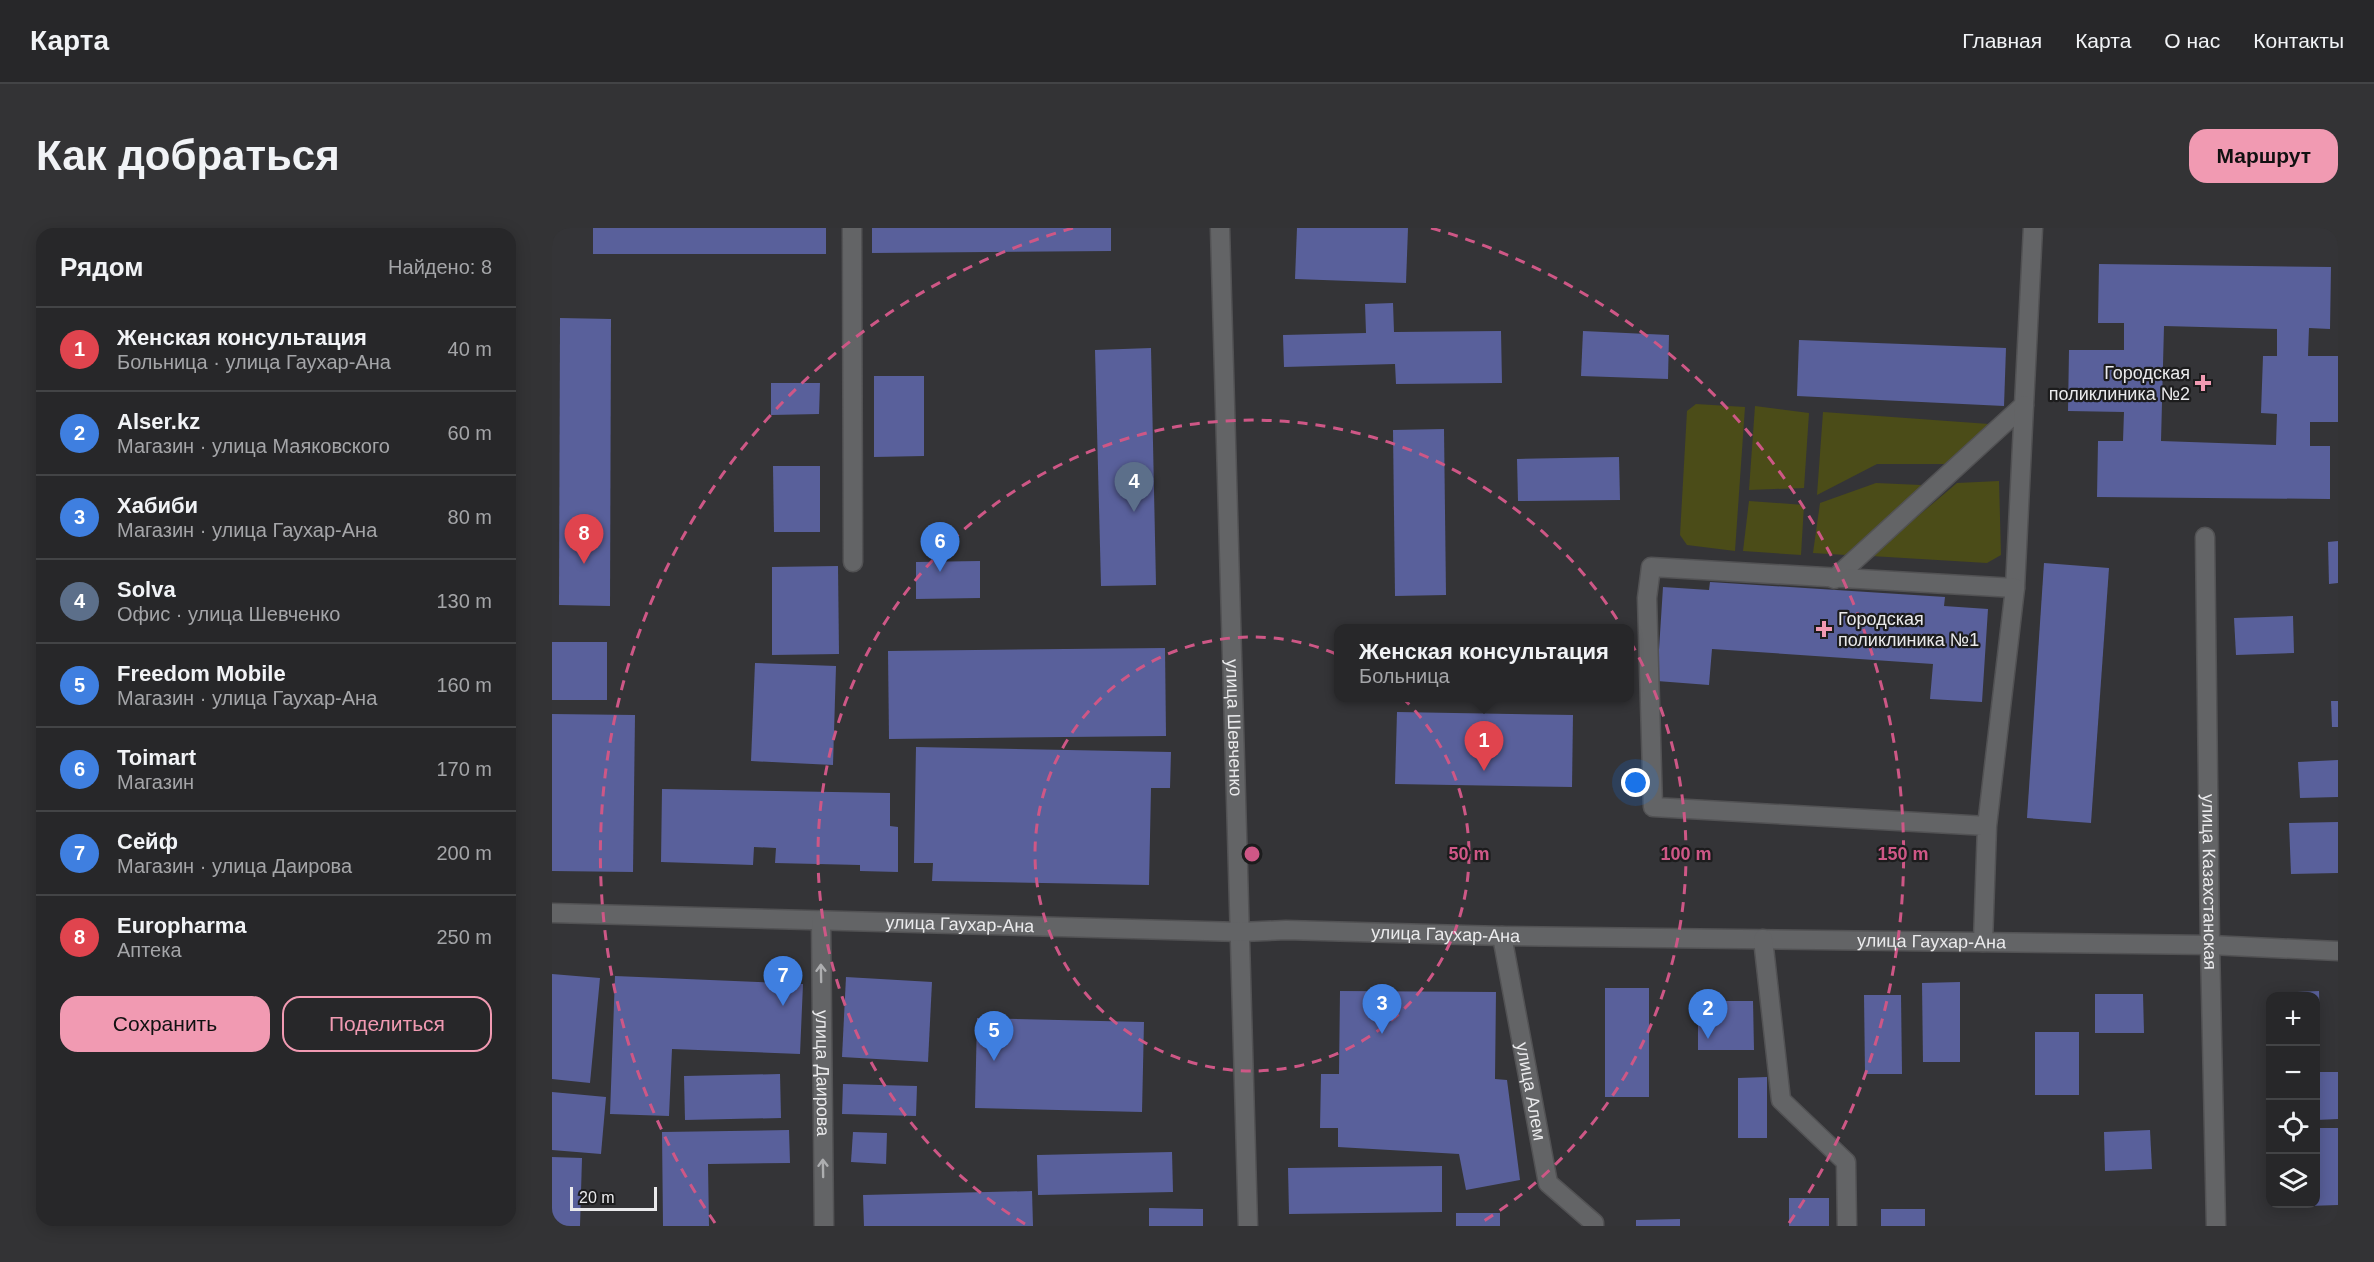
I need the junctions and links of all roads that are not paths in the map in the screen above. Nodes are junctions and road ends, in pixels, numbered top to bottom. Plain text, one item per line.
1 (852, 228) edge
2 (1220, 228) edge
3 (2033, 228) edge
4 (2024, 405) junction
5 (2205, 537) dead end
6 (853, 562) dead end
7 (1834, 579) junction
8 (2015, 588) junction
9 (1987, 826) junction
10 (552, 913) edge
11 (821, 920) junction
12 (1241, 932) junction
13 (1502, 936) junction
14 (1763, 939) junction
15 (1983, 942) junction
16 (2210, 945) junction
17 (2338, 951) edge
18 (824, 1226) edge
19 (1248, 1226) edge
20 (1594, 1226) edge
21 (1847, 1226) edge
22 (2216, 1226) edge

1 - 6 street
2 - 12 street, улица Шевченко
3 - 4 street
4 - 7 street
4 - 8 street
5 - 16 street, улица Казахстанская
7 - 8 street
7 - 9 street
8 - 9 street
9 - 15 street
10 - 11 street, улица Гаухар-Ана
11 - 12 street, улица Гаухар-Ана
18 -> 11 street, улица Даирова
12 - 13 street, улица Гаухар-Ана
12 - 19 street, улица Шевченко
13 - 14 street, улица Гаухар-Ана
13 - 20 street, улица Алем
14 - 15 street, улица Гаухар-Ана
14 - 21 street
15 - 16 street, улица Гаухар-Ана
16 - 17 street, улица Гаухар-Ана
16 - 22 street, улица Казахстанская

